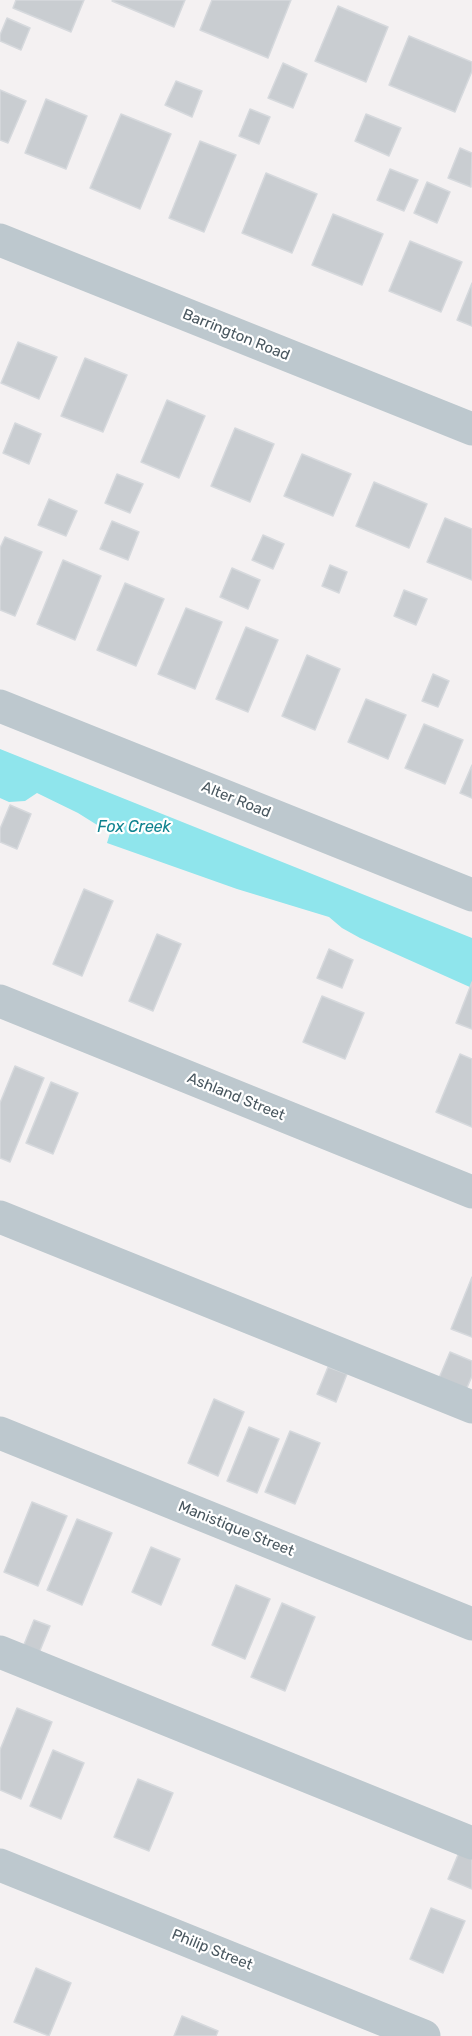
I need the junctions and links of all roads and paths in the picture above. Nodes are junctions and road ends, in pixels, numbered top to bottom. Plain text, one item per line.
1 (0, 240) edge
2 (472, 429) edge
3 (0, 705) edge
4 (472, 895) edge
5 (0, 1001) edge
6 (472, 1192) edge
7 (0, 1217) edge
8 (472, 1407) edge
9 (0, 1433) edge
10 (472, 1624) edge
11 (0, 1652) edge
12 (472, 1843) edge
13 (0, 1865) edge
14 (424, 2036) edge

1 - 2 street, Barrington Road
3 - 4 street, Alter Road
5 - 6 street, Ashland Street
7 - 8 street
9 - 10 street, Manistique Street
11 - 12 street
13 - 14 street, Philip Street

